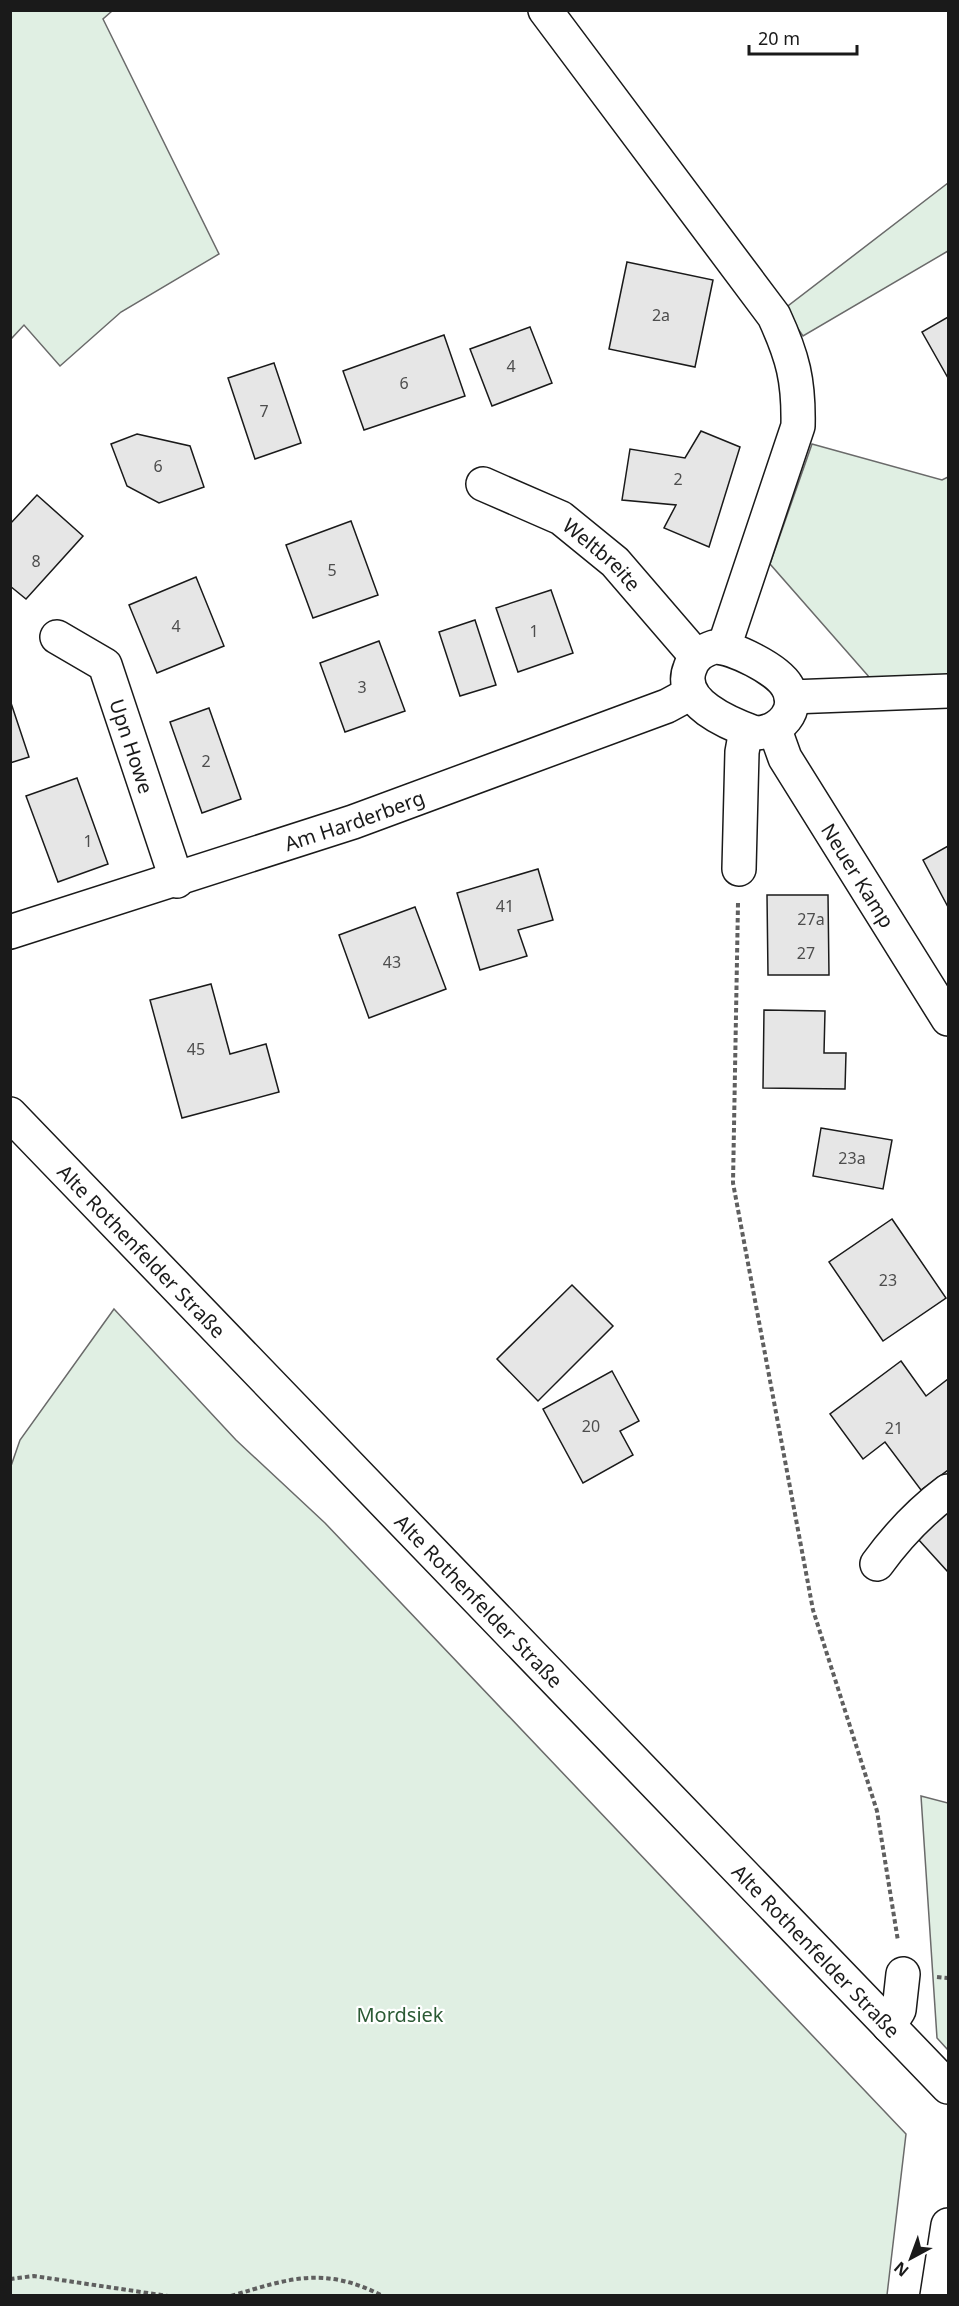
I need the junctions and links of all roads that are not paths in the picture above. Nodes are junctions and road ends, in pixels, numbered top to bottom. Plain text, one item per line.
1 (545, 10) edge
2 (483, 484) dead end
3 (57, 637) dead end
4 (710, 652) junction
5 (948, 691) edge
6 (691, 693) junction
7 (791, 697) junction
8 (760, 730) junction
9 (739, 869) road end
10 (177, 880) junction
11 (10, 932) edge
12 (948, 1019) edge
13 (10, 1114) edge
14 (948, 1491) edge
15 (877, 1564) dead end
16 (903, 1974) road end
17 (889, 2026) junction
18 (948, 2087) edge
19 (948, 2225) edge
20 (941, 2292) edge

1 - 4 street
2 - 4 street, Weltbreite
3 - 10 street, Upn Howe
4 - 6 street
4 - 7 street
5 - 7 street
6 - 8 street
6 - 10 street, Am Harderberg
7 - 8 street
8 - 9 street
8 - 12 street, Neuer Kamp
10 - 11 street, Am Harderberg
13 - 17 street, Alte Rothenfelder Straße
14 - 15 street
16 - 17 street
17 - 18 street, Alte Rothenfelder Straße
19 - 20 street

